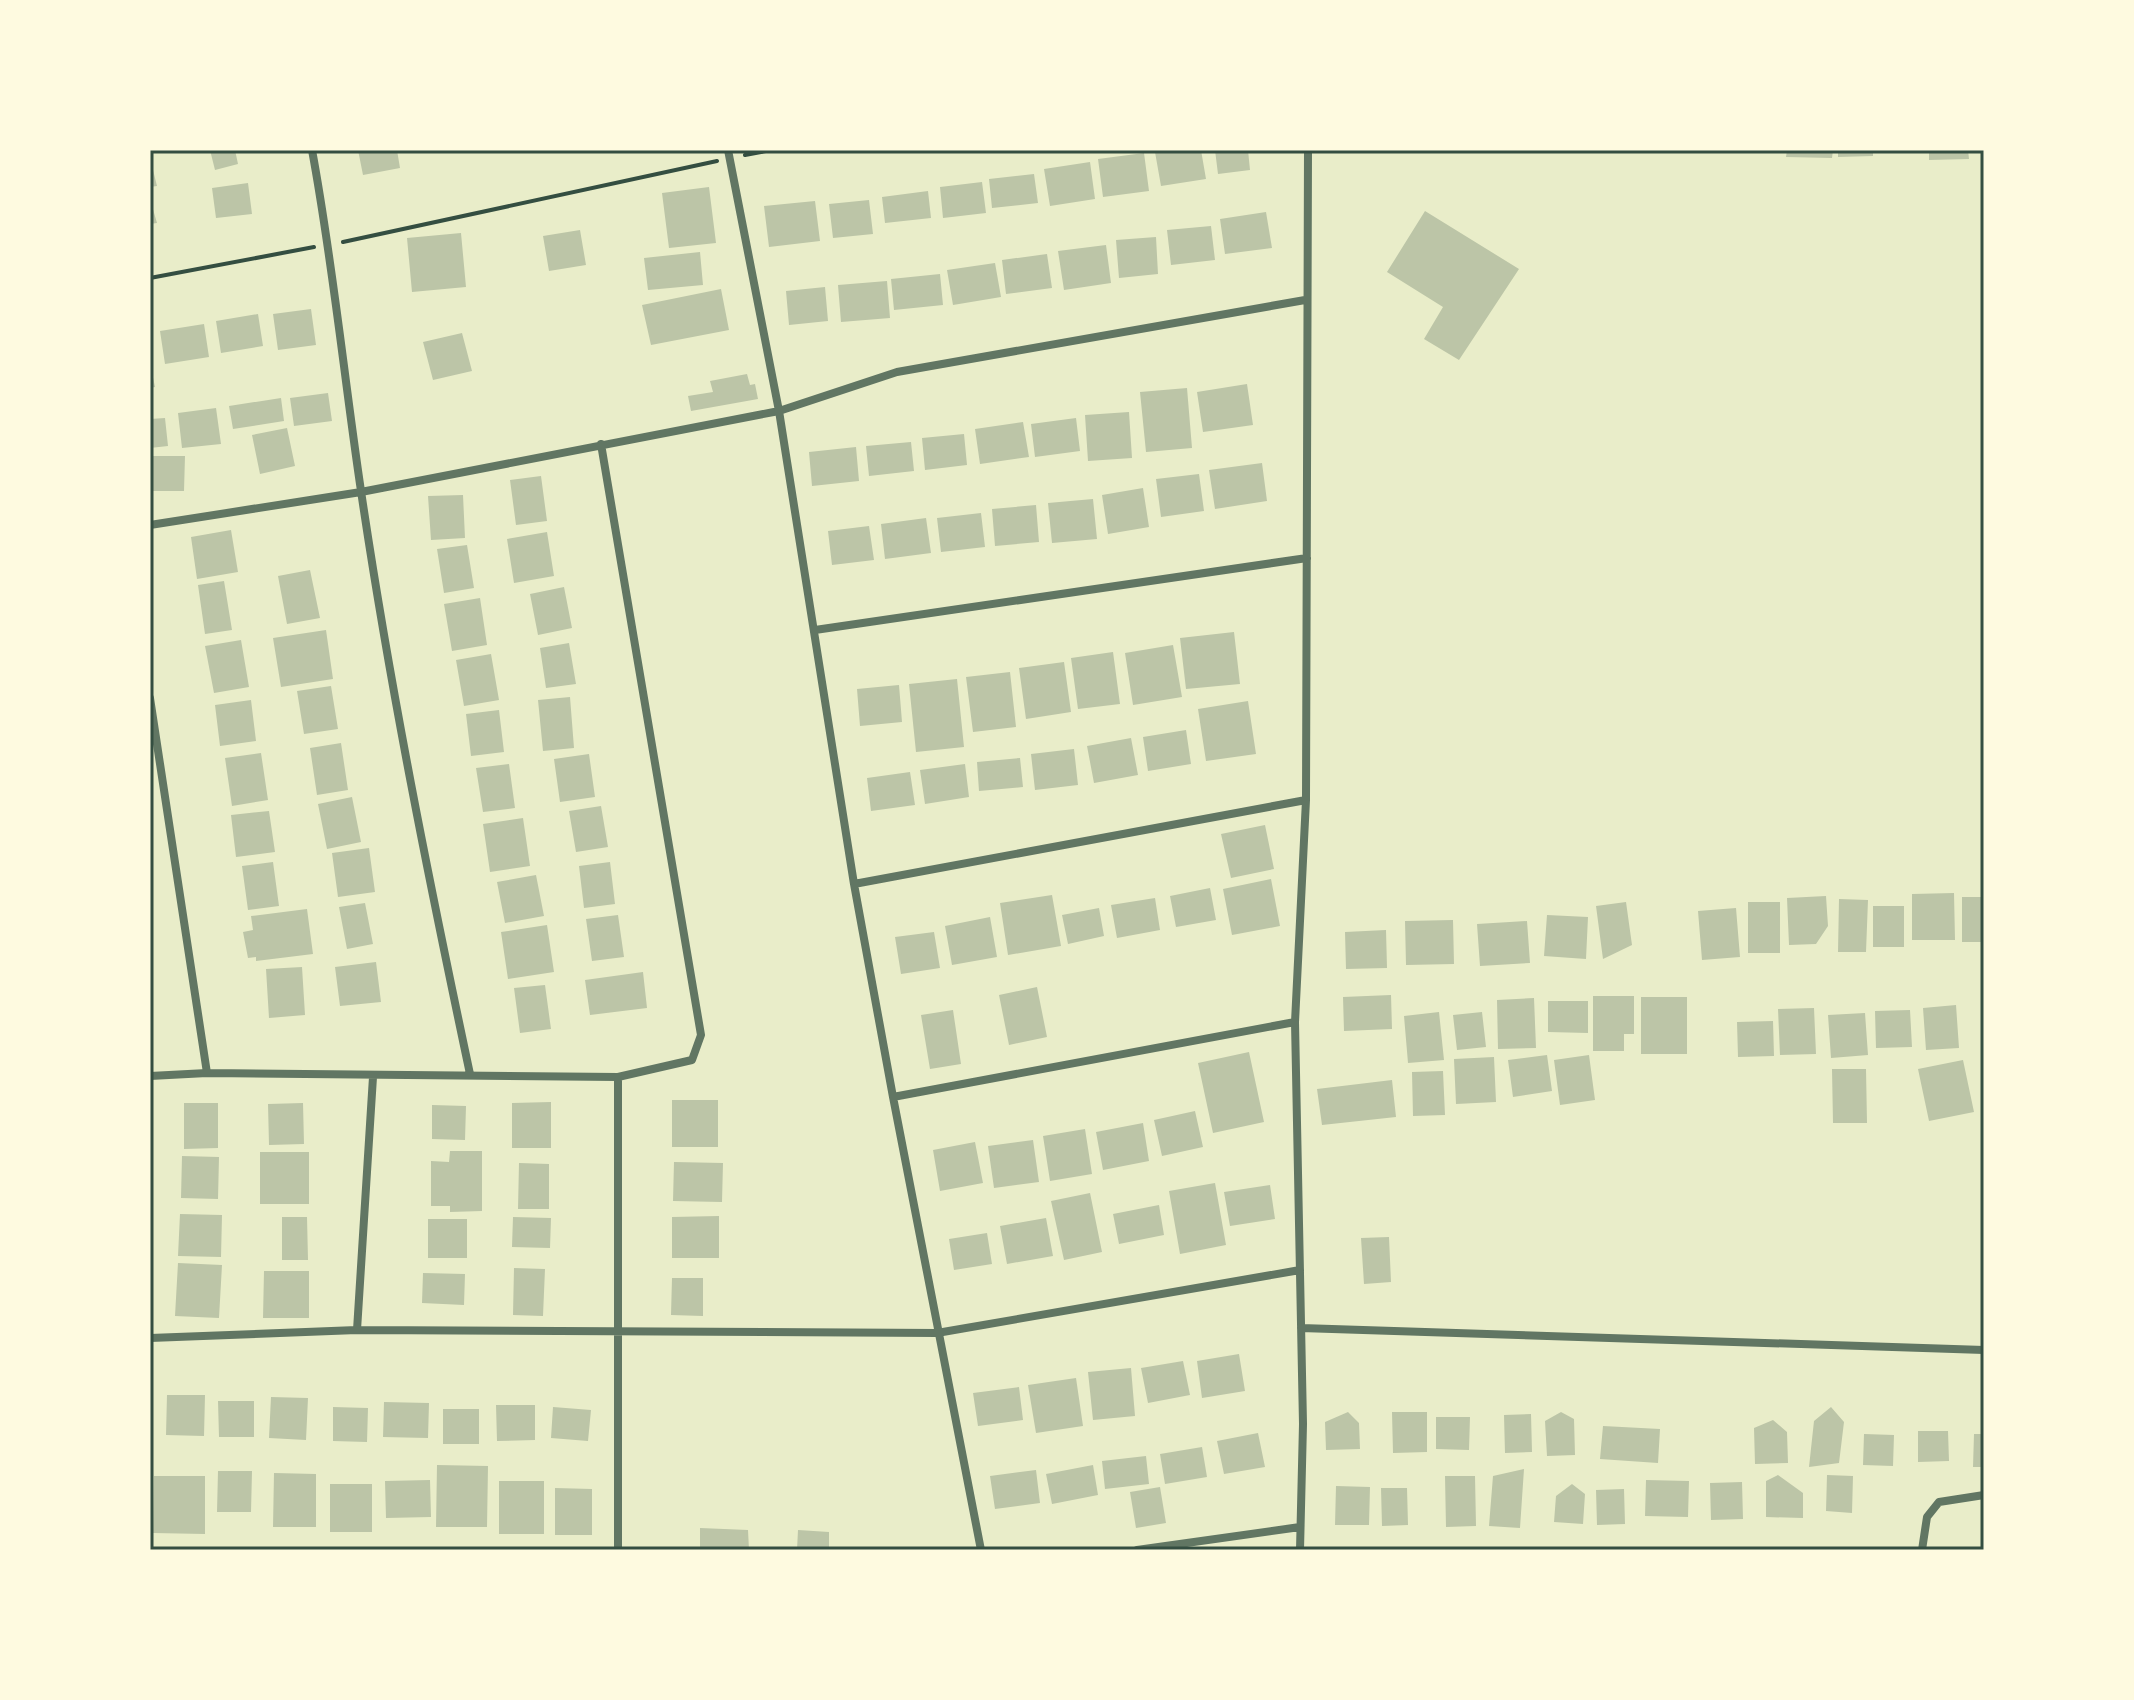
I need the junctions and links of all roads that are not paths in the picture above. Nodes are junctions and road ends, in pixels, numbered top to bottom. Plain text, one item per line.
1 (312, 150) edge
2 (1308, 150) edge
3 (728, 154) edge
4 (1305, 300) junction
5 (779, 411) junction
6 (601, 444) junction
7 (361, 492) junction
8 (150, 525) edge
9 (1307, 558) junction
10 (815, 630) junction
11 (150, 698) edge
12 (1306, 800) junction
13 (854, 884) junction
14 (1295, 1022) junction
15 (207, 1073) junction
16 (470, 1074) junction
17 (150, 1076) edge
18 (373, 1077) junction
19 (618, 1077) junction
20 (893, 1097) junction
21 (1300, 1270) junction
22 (1301, 1328) junction
23 (357, 1330) junction
24 (937, 1333) junction
25 (619, 1334) junction
26 (150, 1338) edge
27 (1984, 1350) edge
28 (1984, 1495) edge
29 (1300, 1527) junction
30 (618, 1550) edge
31 (981, 1550) edge
32 (1137, 1550) edge
33 (1300, 1550) edge
34 (1922, 1550) edge

1 - 7 street
2 - 4 street
3 - 5 street
4 - 5 street
4 - 9 street
5 - 6 street
5 - 10 street
6 - 7 street
6 - 19 street
7 - 8 street
7 - 16 street
9 - 10 street
9 - 12 street
10 - 13 street
11 - 15 street
12 - 13 street
12 - 14 street
13 - 20 street
14 - 20 street
14 - 21 street
15 - 17 street
15 - 18 street
16 - 18 street
16 - 19 street
18 - 23 street
19 - 25 street
20 - 24 street
21 - 22 street
21 - 24 street
22 - 27 street
22 - 29 street
23 - 25 street
23 - 26 street
24 - 25 street
24 - 31 street
25 - 30 street
28 - 34 street
29 - 32 street
29 - 33 street

